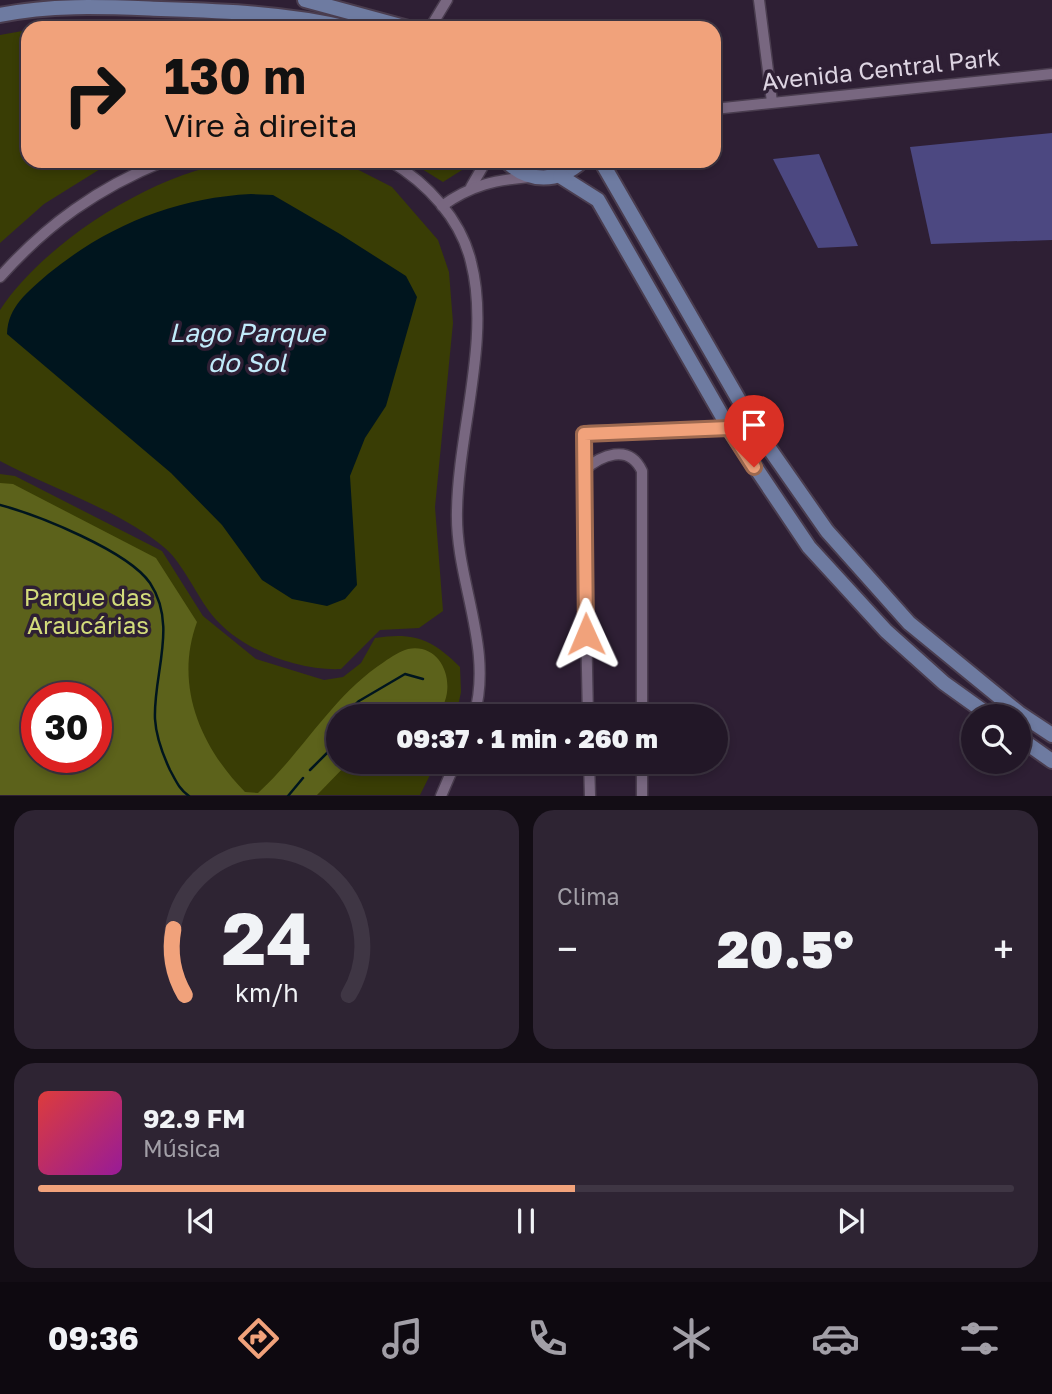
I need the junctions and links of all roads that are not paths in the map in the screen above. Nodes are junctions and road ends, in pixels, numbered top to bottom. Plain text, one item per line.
1 (16, 0) edge
2 (305, 0) edge
3 (447, 0) edge
4 (759, 0) edge
5 (0, 14) edge
6 (319, 21) edge
7 (382, 21) edge
8 (434, 21) edge
9 (1052, 74) edge
10 (772, 102) junction
11 (721, 108) edge
12 (149, 168) edge
13 (400, 168) edge
14 (482, 168) edge
15 (516, 168) edge
16 (571, 168) edge
17 (605, 168) edge
18 (559, 176) junction
19 (530, 177) junction
20 (470, 187) junction
21 (442, 206) junction
22 (0, 277) edge
23 (729, 428) junction
24 (583, 471) junction
25 (477, 704) edge
26 (588, 704) edge
27 (642, 704) edge
28 (973, 704) edge
29 (1052, 735) edge
30 (1031, 746) edge
31 (1052, 761) edge
32 (450, 774) edge
33 (589, 774) edge
34 (642, 774) edge
35 (441, 796) edge
36 (590, 796) edge
37 (642, 796) edge

1 - 5 street
2 - 7 street
3 - 8 street
4 - 10 street
5 - 6 street
9 - 10 street, Avenida Central Park
10 - 11 street, Avenida Central Park
12 - 22 street
13 - 21 street
14 - 20 street
15 - 19 street
16 - 18 street
17 - 29 street
18 - 19 street
18 - 23 street
19 - 20 street
20 - 21 street
21 - 25 street
23 - 24 street
23 - 28 street
24 - 26 street
24 - 27 street
30 - 31 street
32 - 35 street
33 - 36 street
34 - 37 street

